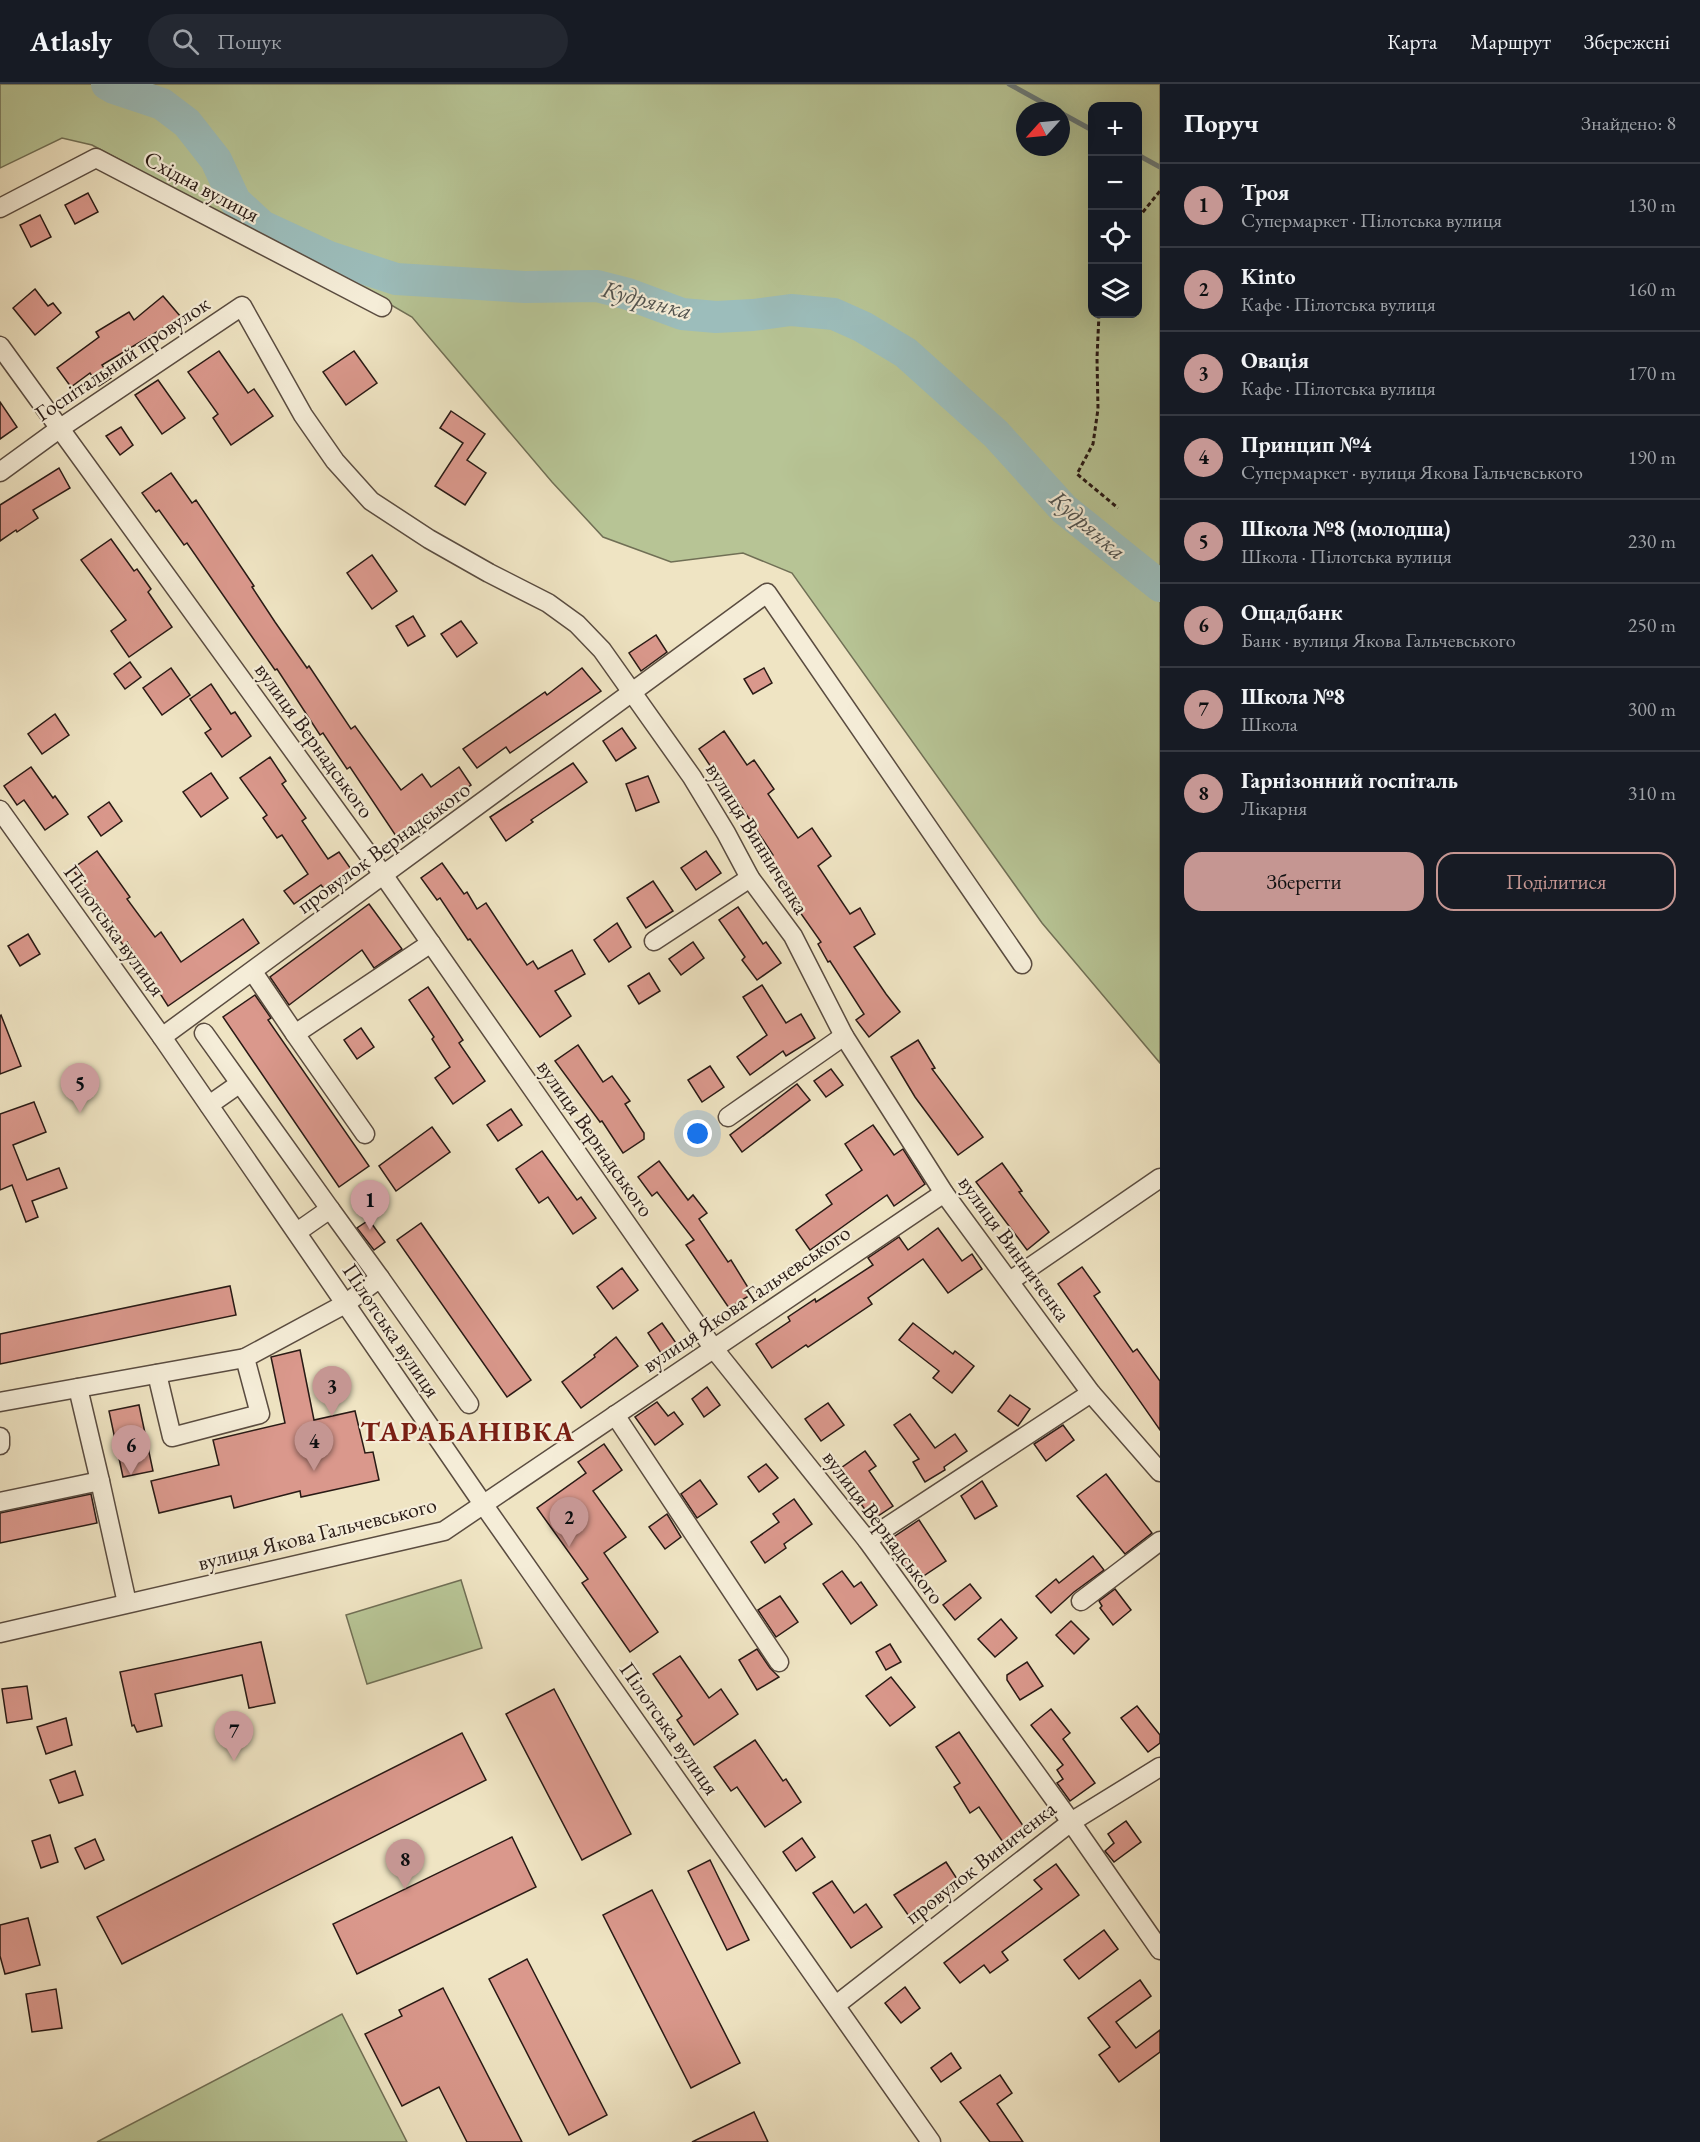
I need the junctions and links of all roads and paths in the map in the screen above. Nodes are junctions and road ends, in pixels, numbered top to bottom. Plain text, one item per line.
1 (1160, 191) edge
2 (0, 208) edge
3 (1142, 213) edge
4 (242, 306) joint
5 (382, 307) dead end
6 (1099, 318) edge
7 (0, 346) edge
8 (59, 429) junction
9 (0, 472) edge
10 (1118, 508) dead end
11 (631, 693) junction
12 (0, 810) edge
13 (384, 876) junction
14 (750, 878) junction
15 (654, 941) dead end
16 (431, 943) junction
17 (1022, 964) dead end
18 (253, 972) junction
19 (204, 1033) dead end
20 (296, 1034) junction
21 (844, 1036) junction
22 (162, 1037) junction
23 (239, 1084) junction
24 (209, 1105) junction
25 (728, 1117) dead end
26 (365, 1134) dead end
27 (1160, 1178) edge
28 (945, 1193) junction
29 (330, 1209) junction
30 (297, 1232) junction
31 (380, 1278) junction
32 (1010, 1281) junction
33 (345, 1304) junction
34 (714, 1349) junction
35 (245, 1358) junction
36 (157, 1374) junction
37 (78, 1388) junction
38 (1091, 1393) junction
39 (0, 1402) edge
40 (470, 1404) dead end
41 (615, 1415) junction
42 (0, 1437) edge
43 (0, 1445) edge
44 (1160, 1472) edge
45 (100, 1481) junction
46 (0, 1502) edge
47 (483, 1504) junction
48 (867, 1540) junction
49 (1160, 1541) edge
50 (1081, 1601) dead end
51 (127, 1604) junction
52 (0, 1633) edge
53 (779, 1662) dead end
54 (1160, 1767) edge
55 (1071, 1822) junction
56 (1160, 1950) edge
57 (836, 2005) junction
58 (931, 2142) edge

1 - 3 path
2 - 5 street, Східна вулиця
4 - 8 street, Госпітальний провулок
4 - 11 street, вулиця Винниченка
6 - 10 path
7 - 8 street, вулиця Вернадського
8 - 9 street, Госпітальний провулок
8 - 13 street, вулиця Вернадського
11 - 13 street, провулок Вернадського
11 - 14 street, вулиця Винниченка
11 - 17 street, провулок Вернадського
12 - 22 street, Пілотська вулиця
13 - 16 street, вулиця Вернадського
13 - 18 street, провулок Вернадського
14 - 15 street
14 - 21 street, вулиця Винниченка
16 - 20 street
16 - 34 street, вулиця Вернадського
18 - 20 street
18 - 22 street, провулок Вернадського
19 - 23 street
20 - 26 street
21 - 25 street
21 - 28 street, вулиця Винниченка
22 - 24 street, Пілотська вулиця
23 - 24 street
23 - 29 street
24 - 30 street, Пілотська вулиця
27 - 32 street
28 - 32 street, вулиця Винниченка
28 - 34 street, вулиця Якова Гальчевського
29 - 30 street
29 - 31 street
30 - 33 street, Пілотська вулиця
31 - 33 street
31 - 40 street
32 - 38 street, вулиця Винниченка
33 - 35 street
33 - 47 street, Пілотська вулиця
34 - 41 street, вулиця Якова Гальчевського
34 - 48 street, вулиця Вернадського
35 - 36 street
35 - 36 street
36 - 37 street
37 - 39 street
37 - 45 street
38 - 44 street, вулиця Винниченка
38 - 48 street
41 - 47 street, вулиця Якова Гальчевського
41 - 53 street
42 - 43 street
45 - 46 street
45 - 51 street
47 - 51 street, вулиця Якова Гальчевського
47 - 57 street, Пілотська вулиця
48 - 55 street, вулиця Вернадського
49 - 50 street
51 - 52 street, вулиця Якова Гальчевського
54 - 55 street, провулок Виниченка
55 - 56 street, вулиця Вернадського
55 - 57 street, провулок Виниченка
57 - 58 street, Пілотська вулиця

